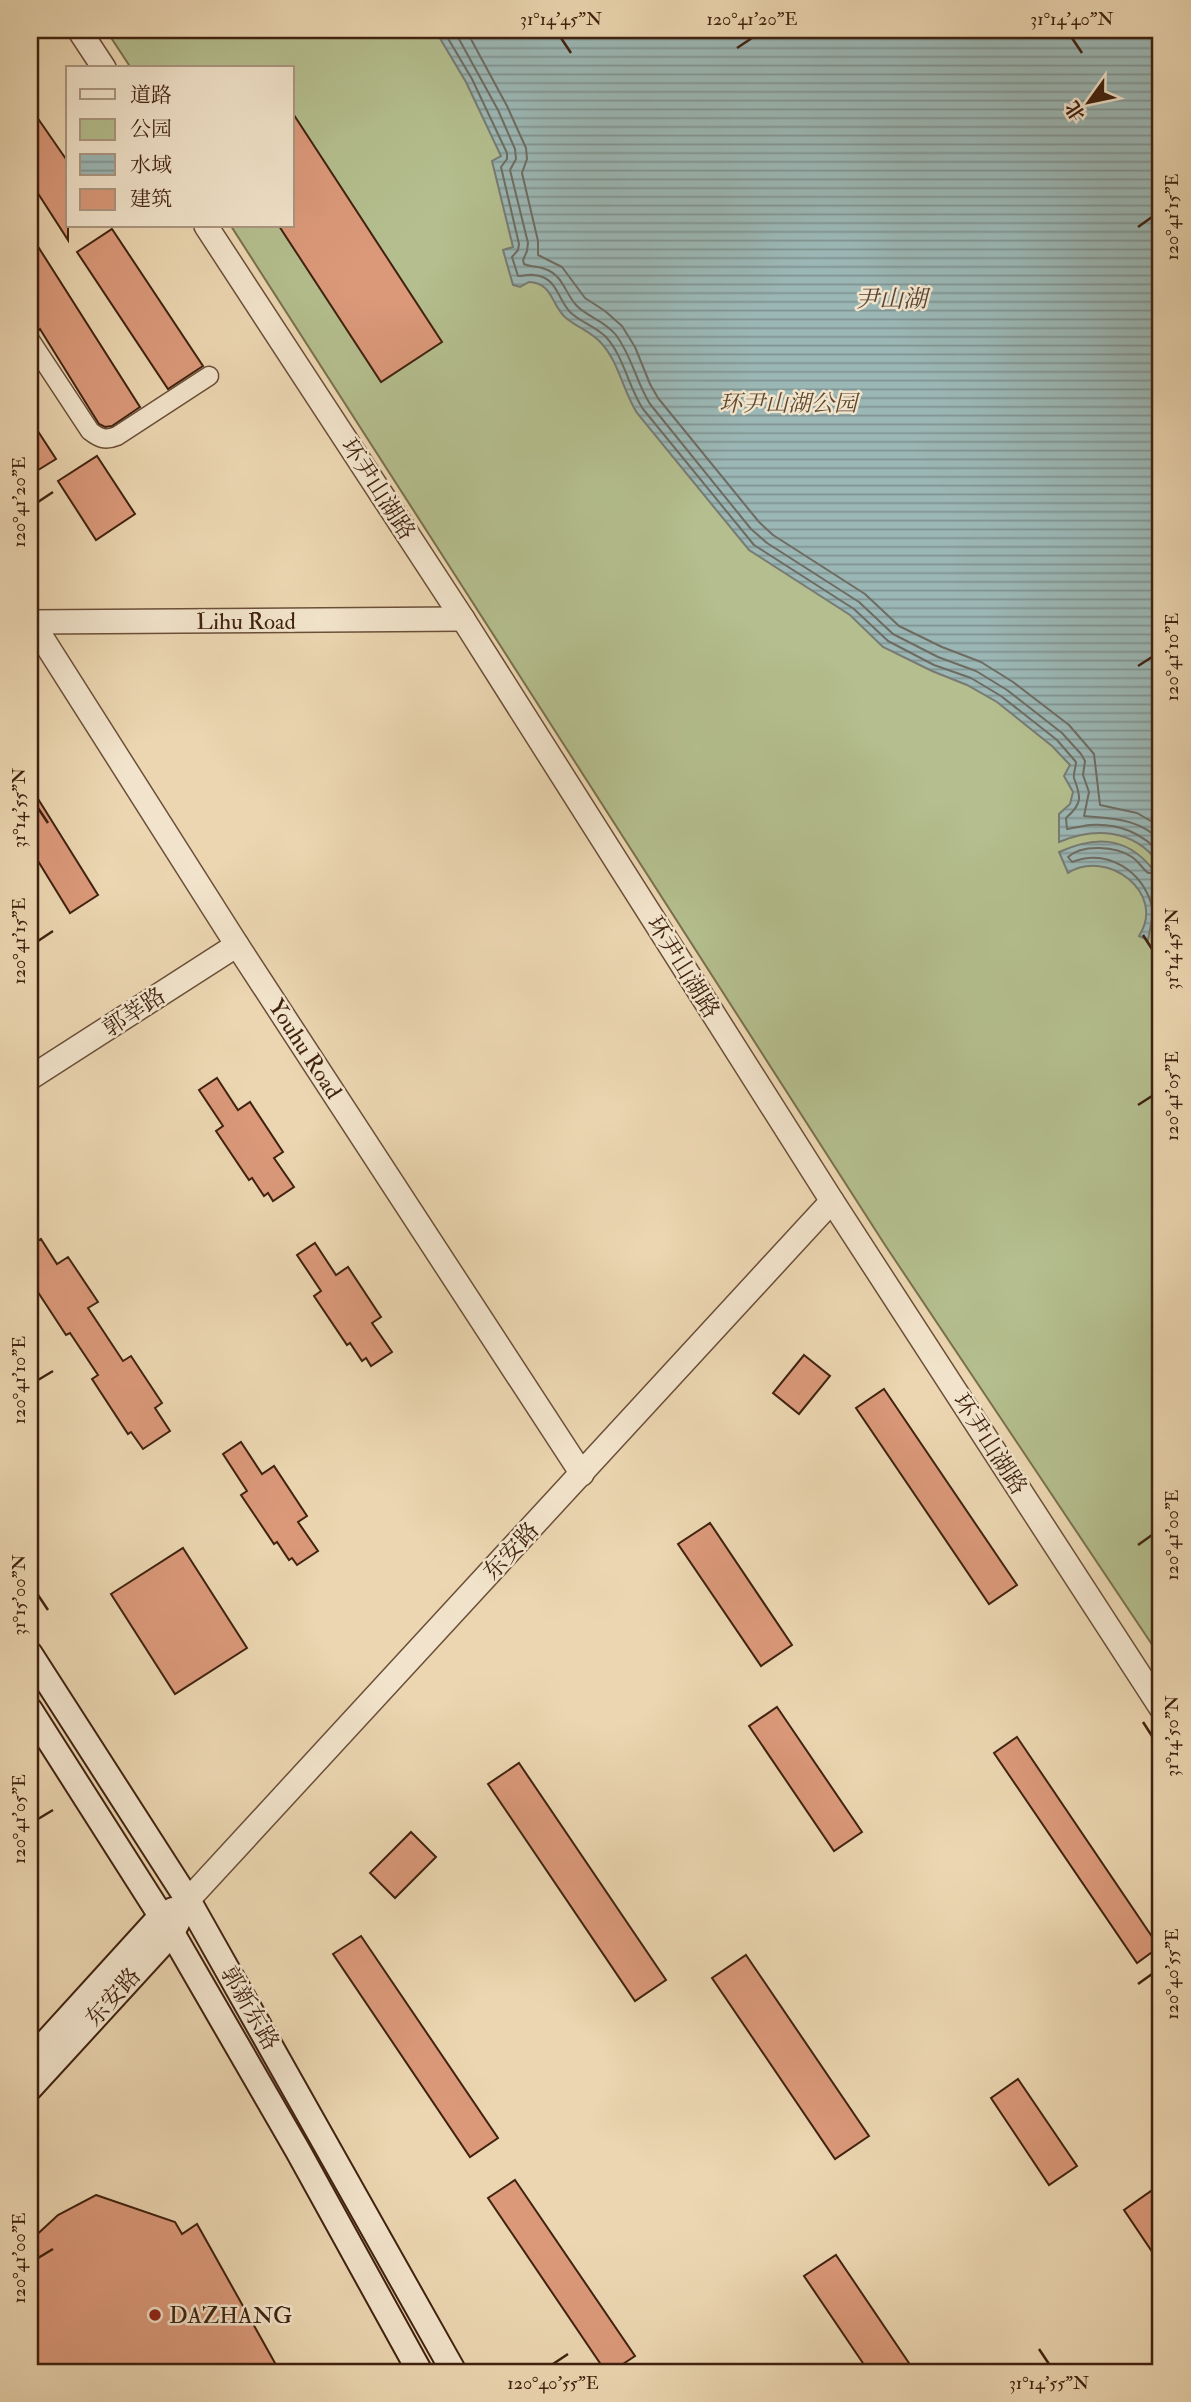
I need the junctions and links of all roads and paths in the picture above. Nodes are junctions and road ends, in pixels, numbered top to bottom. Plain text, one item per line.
1 (79, 30) edge
2 (103, 66) edge
3 (207, 228) edge
4 (30, 340) edge
5 (209, 376) dead end
6 (463, 619) junction
7 (30, 621) edge
8 (237, 945) junction
9 (30, 1078) edge
10 (832, 1201) junction
11 (582, 1474) junction
12 (30, 1654) edge
13 (1161, 1708) edge
14 (30, 1710) edge
15 (188, 1900) junction
16 (166, 1925) junction
17 (30, 2060) edge
18 (30, 2088) edge
19 (420, 2372) edge
20 (454, 2372) edge

1 - 2 street
3 - 6 street, 环尹山湖路
4 - 5 street
6 - 7 street, Lihu Road
6 - 10 street, 环尹山湖路
7 - 8 street, Youhu Road
8 - 9 street, 郭莘路
8 - 11 street, Youhu Road
10 - 11 street, 东安路
10 - 13 street, 环尹山湖路
11 - 15 street, 东安路
12 - 15 main road, 郭新东路
14 - 16 main road, 郭新东路
15 - 16 main road, 东安路
15 - 20 main road, 郭新东路
16 - 17 main road, 东安路
16 - 18 main road, 东安路
16 - 19 main road, 郭新东路

